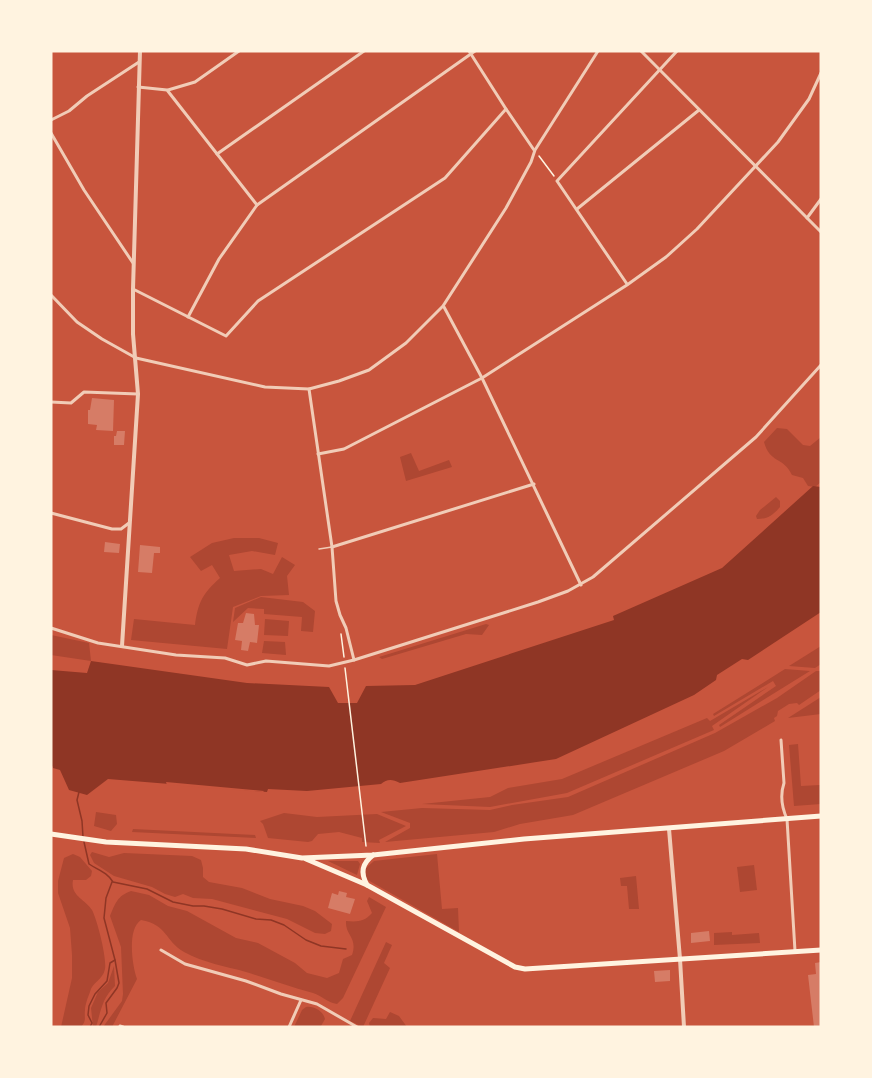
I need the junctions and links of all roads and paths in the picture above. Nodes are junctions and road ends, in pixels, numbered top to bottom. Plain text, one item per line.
1 (140, 51) edge
2 (239, 51) edge
3 (364, 51) edge
4 (475, 51) edge
5 (598, 51) edge
6 (640, 51) edge
7 (677, 51) edge
8 (470, 52) edge
9 (139, 62) junction
10 (660, 71) junction
11 (821, 73) edge
12 (138, 87) junction
13 (168, 90) junction
14 (506, 109) junction
15 (700, 110) junction
16 (51, 120) edge
17 (51, 133) edge
18 (535, 150) junction
19 (218, 154) junction
20 (756, 167) junction
21 (557, 181) junction
22 (821, 199) edge
23 (258, 205) junction
24 (577, 210) junction
25 (807, 218) junction
26 (821, 232) edge
27 (134, 265) junction
28 (627, 285) junction
29 (133, 289) junction
30 (51, 295) edge
31 (443, 306) junction
32 (188, 317) junction
33 (136, 358) junction
34 (821, 365) edge
35 (482, 378) junction
36 (309, 389) junction
37 (138, 394) junction
38 (51, 402) edge
39 (318, 454) junction
40 (534, 484) junction
41 (51, 513) edge
42 (129, 523) junction
43 (332, 547) junction
44 (319, 549) dead end
45 (581, 585) junction
46 (51, 628) edge
47 (336, 635) dead end
48 (122, 646) junction
49 (354, 660) junction
50 (781, 740) dead end
51 (821, 816) edge
52 (787, 819) junction
53 (669, 829) junction
54 (51, 834) edge
55 (366, 846) dead end
56 (373, 855) junction
57 (302, 858) junction
58 (366, 885) junction
59 (162, 950) dead end
60 (821, 950) edge
61 (795, 951) junction
62 (680, 959) junction
63 (301, 1000) junction
64 (288, 1027) edge
65 (357, 1027) edge
66 (684, 1027) edge

1 - 9 street
2 - 13 street
3 - 19 street
4 - 8 street
5 - 18 street
6 - 10 street
7 - 10 street
8 - 14 street
8 - 23 street
9 - 12 street
9 - 16 street
10 - 15 street
10 - 21 street
11 - 20 street
12 - 13 street
12 - 27 street
13 - 19 street
14 - 18 street
14 - 32 street
15 - 20 street
15 - 24 street
17 - 27 street
18 - 21 path
18 - 31 street
19 - 23 street
20 - 25 street
20 - 28 street
21 - 24 street
22 - 25 street
23 - 32 street
24 - 28 street
25 - 26 street
27 - 29 street
28 - 35 street
29 - 32 street
29 - 33 street
30 - 33 street
31 - 35 street
31 - 36 street
33 - 36 street
33 - 37 street
34 - 45 street
35 - 39 street
35 - 40 street
36 - 39 street
37 - 38 street
37 - 42 street
39 - 43 street
40 - 43 street
40 - 45 street
41 - 42 street
42 - 48 street
43 - 44 lane
43 - 49 street
45 - 49 street
46 - 48 street
47 - 55 path
48 - 49 street
50 - 52 street
51 - 52 main road
52 - 53 main road
52 - 61 street
53 - 56 main road
53 - 62 street
54 - 57 main road
56 - 57 main road
56 - 58 main road
57 - 58 main road
58 - 62 main road
59 - 63 street
60 - 61 main road
61 - 62 main road
62 - 66 street
63 - 64 street
63 - 65 street

